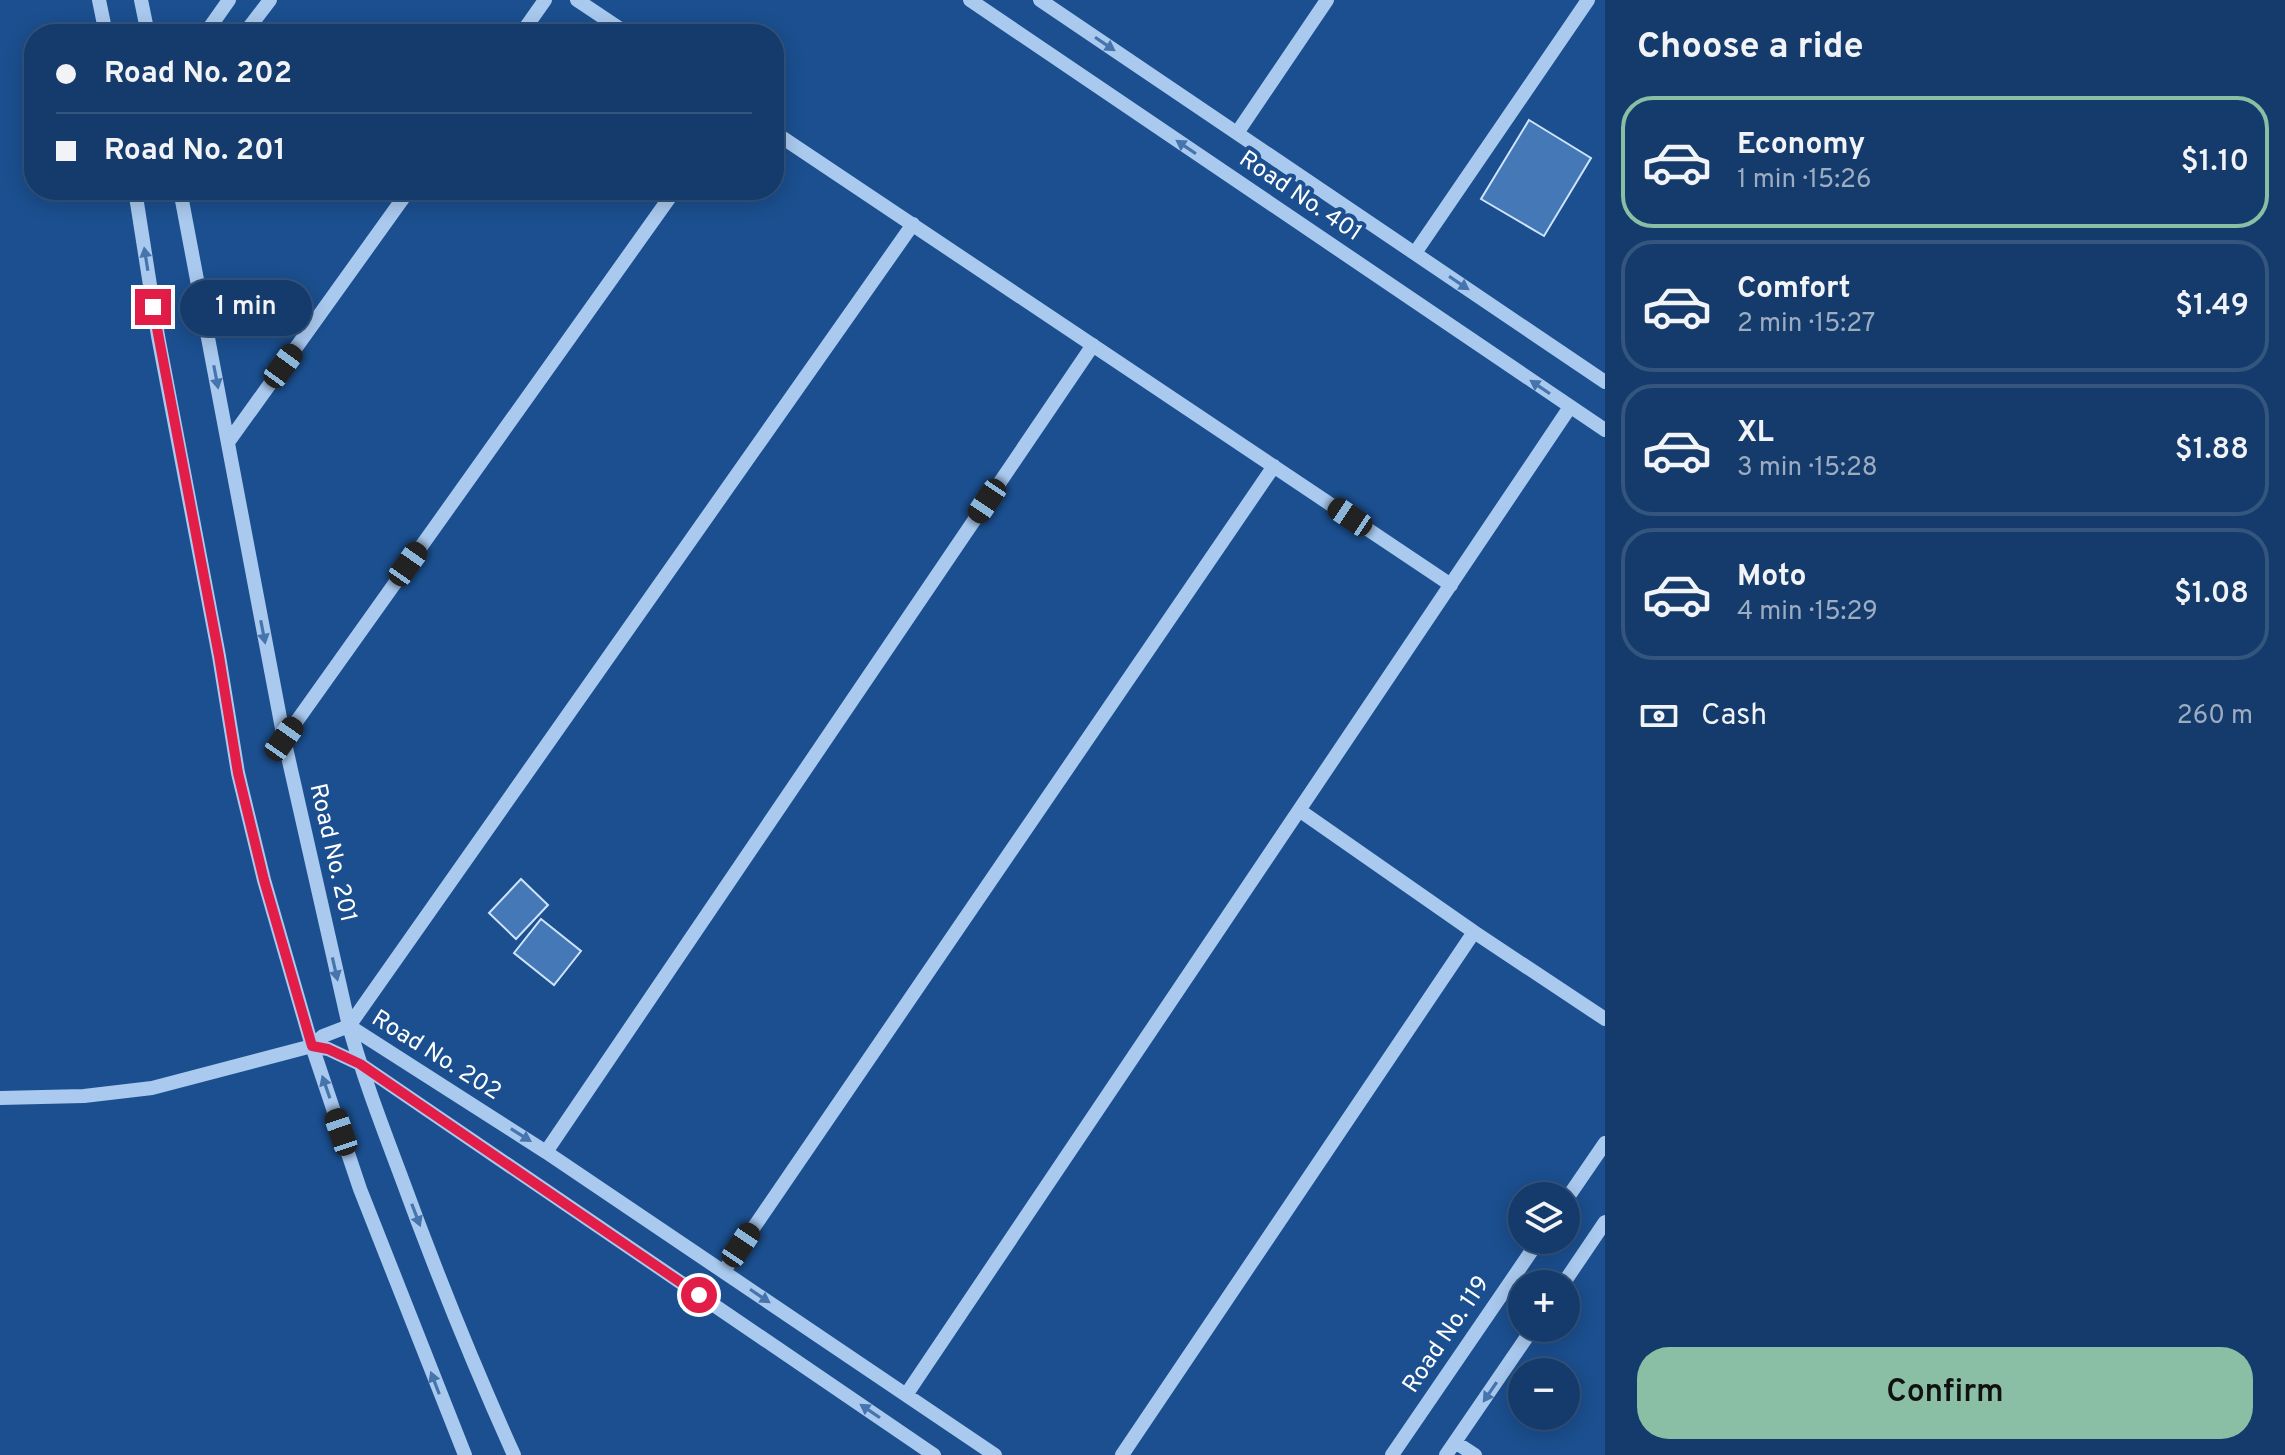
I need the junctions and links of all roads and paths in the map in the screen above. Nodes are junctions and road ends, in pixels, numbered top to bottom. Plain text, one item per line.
1 (99, 0) edge
2 (141, 0) edge
3 (229, 0) edge
4 (270, 0) edge
5 (545, 0) edge
6 (577, 0) edge
7 (970, 0) edge
8 (1040, 0) edge
9 (1327, 0) edge
10 (1588, 0) edge
11 (1057, 5) edge
12 (104, 24) edge
13 (146, 24) edge
14 (212, 24) edge
15 (252, 24) edge
16 (528, 24) edge
17 (613, 24) edge
18 (1237, 133) junction
19 (784, 139) edge
20 (137, 200) edge
21 (182, 200) edge
22 (402, 200) edge
23 (668, 200) edge
24 (913, 224) junction
25 (1415, 253) junction
26 (1093, 345) junction
27 (1605, 362) edge
28 (1600, 379) edge
29 (1570, 407) junction
30 (1605, 430) edge
31 (229, 441) junction
32 (1274, 466) junction
33 (1451, 585) junction
34 (284, 739) junction
35 (1299, 810) junction
36 (1474, 932) junction
37 (1605, 1019) edge
38 (349, 1026) junction
39 (312, 1046) junction
40 (360, 1064) junction
41 (0, 1098) edge
42 (1605, 1143) edge
43 (546, 1152) junction
44 (1578, 1182) edge
45 (1604, 1224) edge
46 (1529, 1254) edge
47 (1573, 1270) edge
48 (724, 1271) junction
49 (1523, 1342) edge
50 (906, 1395) junction
51 (1455, 1442) junction
52 (465, 1455) edge
53 (514, 1455) edge
54 (934, 1455) edge
55 (995, 1455) edge
56 (1122, 1455) edge
57 (1392, 1455) edge
58 (1446, 1455) edge
59 (1475, 1455) edge

1 - 12 street
2 - 13 street
3 - 14 street
4 - 15 street
5 - 16 street
6 - 17 street
29 -> 7 street, Road No. 401
8 - 11 street, Road No. 401
9 - 18 street
10 - 25 street
11 -> 18 street, Road No. 401
18 - 25 street, Road No. 401
19 - 24 street
39 -> 20 street
21 -> 31 street, Road No. 201
22 - 31 street
23 - 34 street
24 - 26 street
24 - 38 street
25 -> 28 street, Road No. 401
26 - 32 street
26 - 43 street
27 - 28 street
29 - 30 street, Road No. 401
29 - 33 street
31 -> 34 street, Road No. 201
32 - 33 street
32 - 48 street
33 - 35 street
34 -> 38 street, Road No. 201
35 - 36 street
35 - 50 street
36 - 37 street
36 - 56 street
38 - 39 street, Road No. 202
38 - 40 street, Road No. 201
38 -> 43 street, Road No. 202
39 - 40 street, Road No. 202
39 - 41 street
52 -> 39 street
40 -> 53 street, Road No. 201
54 -> 40 street, Road No. 202
42 - 44 street
43 - 48 street, Road No. 202
45 - 47 street
46 - 57 street, Road No. 119
48 -> 50 street, Road No. 202
49 -> 51 street
50 - 55 street, Road No. 202
51 - 58 street
51 - 59 street

